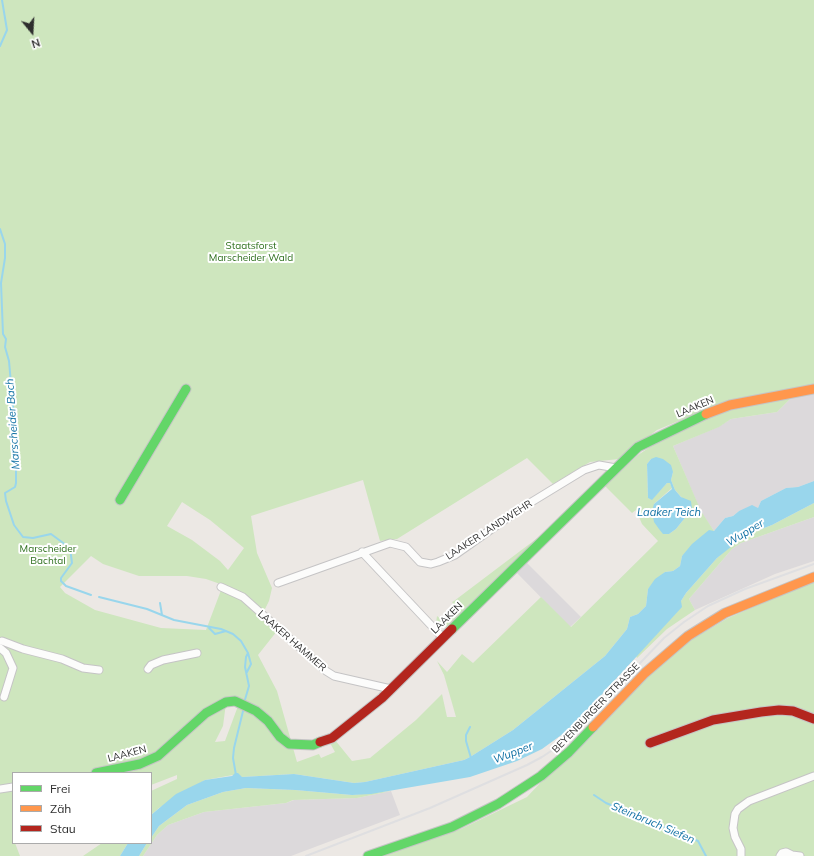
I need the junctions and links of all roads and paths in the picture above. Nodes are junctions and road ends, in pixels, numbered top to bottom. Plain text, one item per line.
1 (186, 389) dead end
2 (814, 389) edge
3 (616, 468) junction
4 (120, 500) dead end
5 (362, 552) junction
6 (814, 576) edge
7 (278, 583) dead end
8 (221, 587) dead end
9 (443, 638) junction
10 (1, 644) edge
11 (197, 652) dead end
12 (99, 670) dead end
13 (148, 670) dead end
14 (391, 689) junction
15 (4, 697) dead end
16 (814, 719) edge
17 (650, 744) dead end
18 (100, 772) edge
19 (814, 776) edge
20 (12, 787) edge
21 (0, 788) edge
22 (368, 856) edge
23 (741, 856) edge
24 (780, 856) edge
25 (800, 856) edge

1 - 4 street
2 - 3 street, LAAKEN
3 - 5 street, LAAKER LANDWEHR
3 - 9 street, LAAKEN
5 - 7 street, LAAKER LANDWEHR
5 - 9 street
6 - 22 street, BEYENBURGER STRASSE
8 - 14 street, LAAKER HAMMER
9 - 14 street, LAAKEN
10 - 12 street
10 - 15 street
11 - 13 street
14 - 18 street, LAAKEN
16 - 17 street
19 - 23 street
20 - 21 street
24 - 25 street

